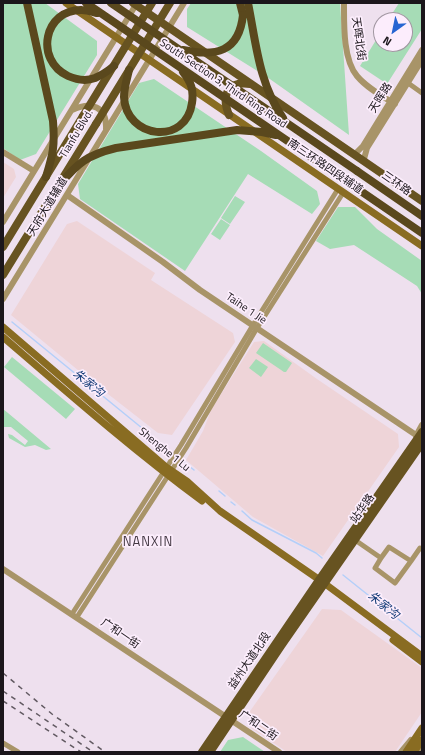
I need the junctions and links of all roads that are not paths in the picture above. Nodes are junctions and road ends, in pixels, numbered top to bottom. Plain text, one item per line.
1 (27, 3) edge
2 (66, 3) edge
3 (86, 3) edge
4 (152, 3) edge
5 (170, 3) edge
6 (184, 3) edge
7 (240, 3) edge
8 (248, 3) edge
9 (344, 3) edge
10 (113, 4) edge
11 (135, 4) edge
12 (102, 14) junction
13 (169, 28) junction
14 (116, 37) junction
15 (178, 49) junction
16 (422, 50) edge
17 (149, 60) junction
18 (422, 60) edge
19 (114, 66) junction
20 (179, 66) junction
21 (129, 70) junction
22 (408, 83) junction
23 (251, 84) junction
24 (422, 93) edge
25 (393, 103) junction
26 (72, 110) junction
27 (230, 115) junction
28 (287, 123) junction
29 (106, 131) junction
30 (280, 136) junction
31 (3, 152) edge
32 (354, 155) junction
33 (366, 163) junction
34 (357, 171) joint
35 (34, 172) junction
36 (46, 177) junction
37 (59, 185) junction
38 (341, 191) junction
39 (67, 196) junction
40 (422, 201) edge
41 (422, 216) edge
42 (3, 222) edge
43 (422, 234) edge
44 (422, 246) edge
45 (3, 247) edge
46 (3, 275) edge
47 (3, 299) edge
48 (255, 327) junction
49 (3, 328) edge
50 (3, 337) edge
51 (422, 425) edge
52 (419, 434) edge
53 (422, 443) edge
54 (417, 448) edge
55 (167, 471) junction
56 (355, 540) junction
57 (422, 549) edge
58 (381, 558) junction
59 (411, 561) junction
60 (3, 569) edge
61 (321, 583) junction
62 (74, 616) junction
63 (421, 654) edge
64 (422, 662) edge
65 (229, 718) junction
66 (422, 728) edge
67 (422, 740) edge
68 (3, 743) edge
69 (422, 746) edge
70 (18, 752) edge
71 (202, 752) edge
72 (210, 752) edge
73 (279, 752) edge
74 (401, 752) edge
75 (406, 752) edge
76 (414, 752) edge
77 (419, 752) edge

1 - 36 highway, bridge
2 - 14 main road, 南三环路四段辅道
3 - 12 highway, South Section 3, Third Ring Road, bridge
4 - 19 main road, Tianfu Blvd., bridge
5 - 21 main road, Tianfu Blvd., bridge
6 - 13 street, 天府大道辅道
7 - 15 highway, bridge
8 - 28 highway, bridge
9 - 25 street, 天晖北街
10 - 15 highway, South Section 3, Third Ring Road, bridge
11 - 13 main road
11 - 14 street
12 - 19 highway, bridge
12 - 20 highway, South Section 3, Third Ring Road, bridge
13 - 17 street, 天府大道辅道
13 - 23 main road
14 - 17 main road, 南三环路四段辅道
14 - 26 street
15 - 28 highway, South Section 3, Third Ring Road, bridge
16 - 25 street, 天晖路
17 - 27 main road, 南三环路四段辅道
17 - 29 street, 天府大道辅道
18 - 22 street, 天晖路
19 - 36 main road, Tianfu Blvd., bridge
20 - 21 highway, bridge
20 - 30 highway, South Section 3, Third Ring Road, bridge
21 - 37 main road, Tianfu Blvd., bridge
22 - 24 street
22 - 25 street, 天晖路
23 - 27 main road
23 - 32 main road
25 - 32 street, 天晖路
25 - 33 street, 天晖路
26 - 29 street
26 - 35 street
27 - 38 main road, 南三环路四段辅道
28 - 34 highway, South Section 3, Third Ring Road, bridge
29 - 39 street, 天府大道辅道
30 - 37 highway, bridge
30 - 43 highway, South Section 3, Third Ring Road, bridge
31 - 35 street
32 - 33 main road
33 - 40 main road
34 - 41 highway, 三环路
35 - 42 street
36 - 45 main road, Tianfu Blvd.
37 - 46 main road, Tianfu Blvd.
38 - 44 main road, 南三环路四段辅道
38 - 48 street
39 - 47 street, 天府大道辅道
39 - 48 street, Taihe 1 Jie
48 - 52 street, Taihe 1 Jie
48 - 55 street
49 - 55 main road, Shenghe 1 Lu
50 - 55 main road, Shenghe 1 Lu
51 - 52 street
52 - 54 main road
53 - 54 main road, 站华路
54 - 56 main road, 站华路
54 - 61 main road, 站华路
55 - 61 main road, Shenghe 1 Lu
55 - 62 street
56 - 58 street
56 - 61 main road, 站华路
57 - 59 street
58 - 59 street
58 - 59 street
60 - 62 street, 广和一街
61 - 63 main road
61 - 64 main road
61 - 65 main road, 益州大道北段
62 - 65 street, 广和一街
65 - 71 main road, 益州大道北段
65 - 72 main road, 益州大道北段
65 - 73 street, 广和二街
66 - 74 street
66 - 75 main road
67 - 76 main road
68 - 70 street
69 - 77 street

